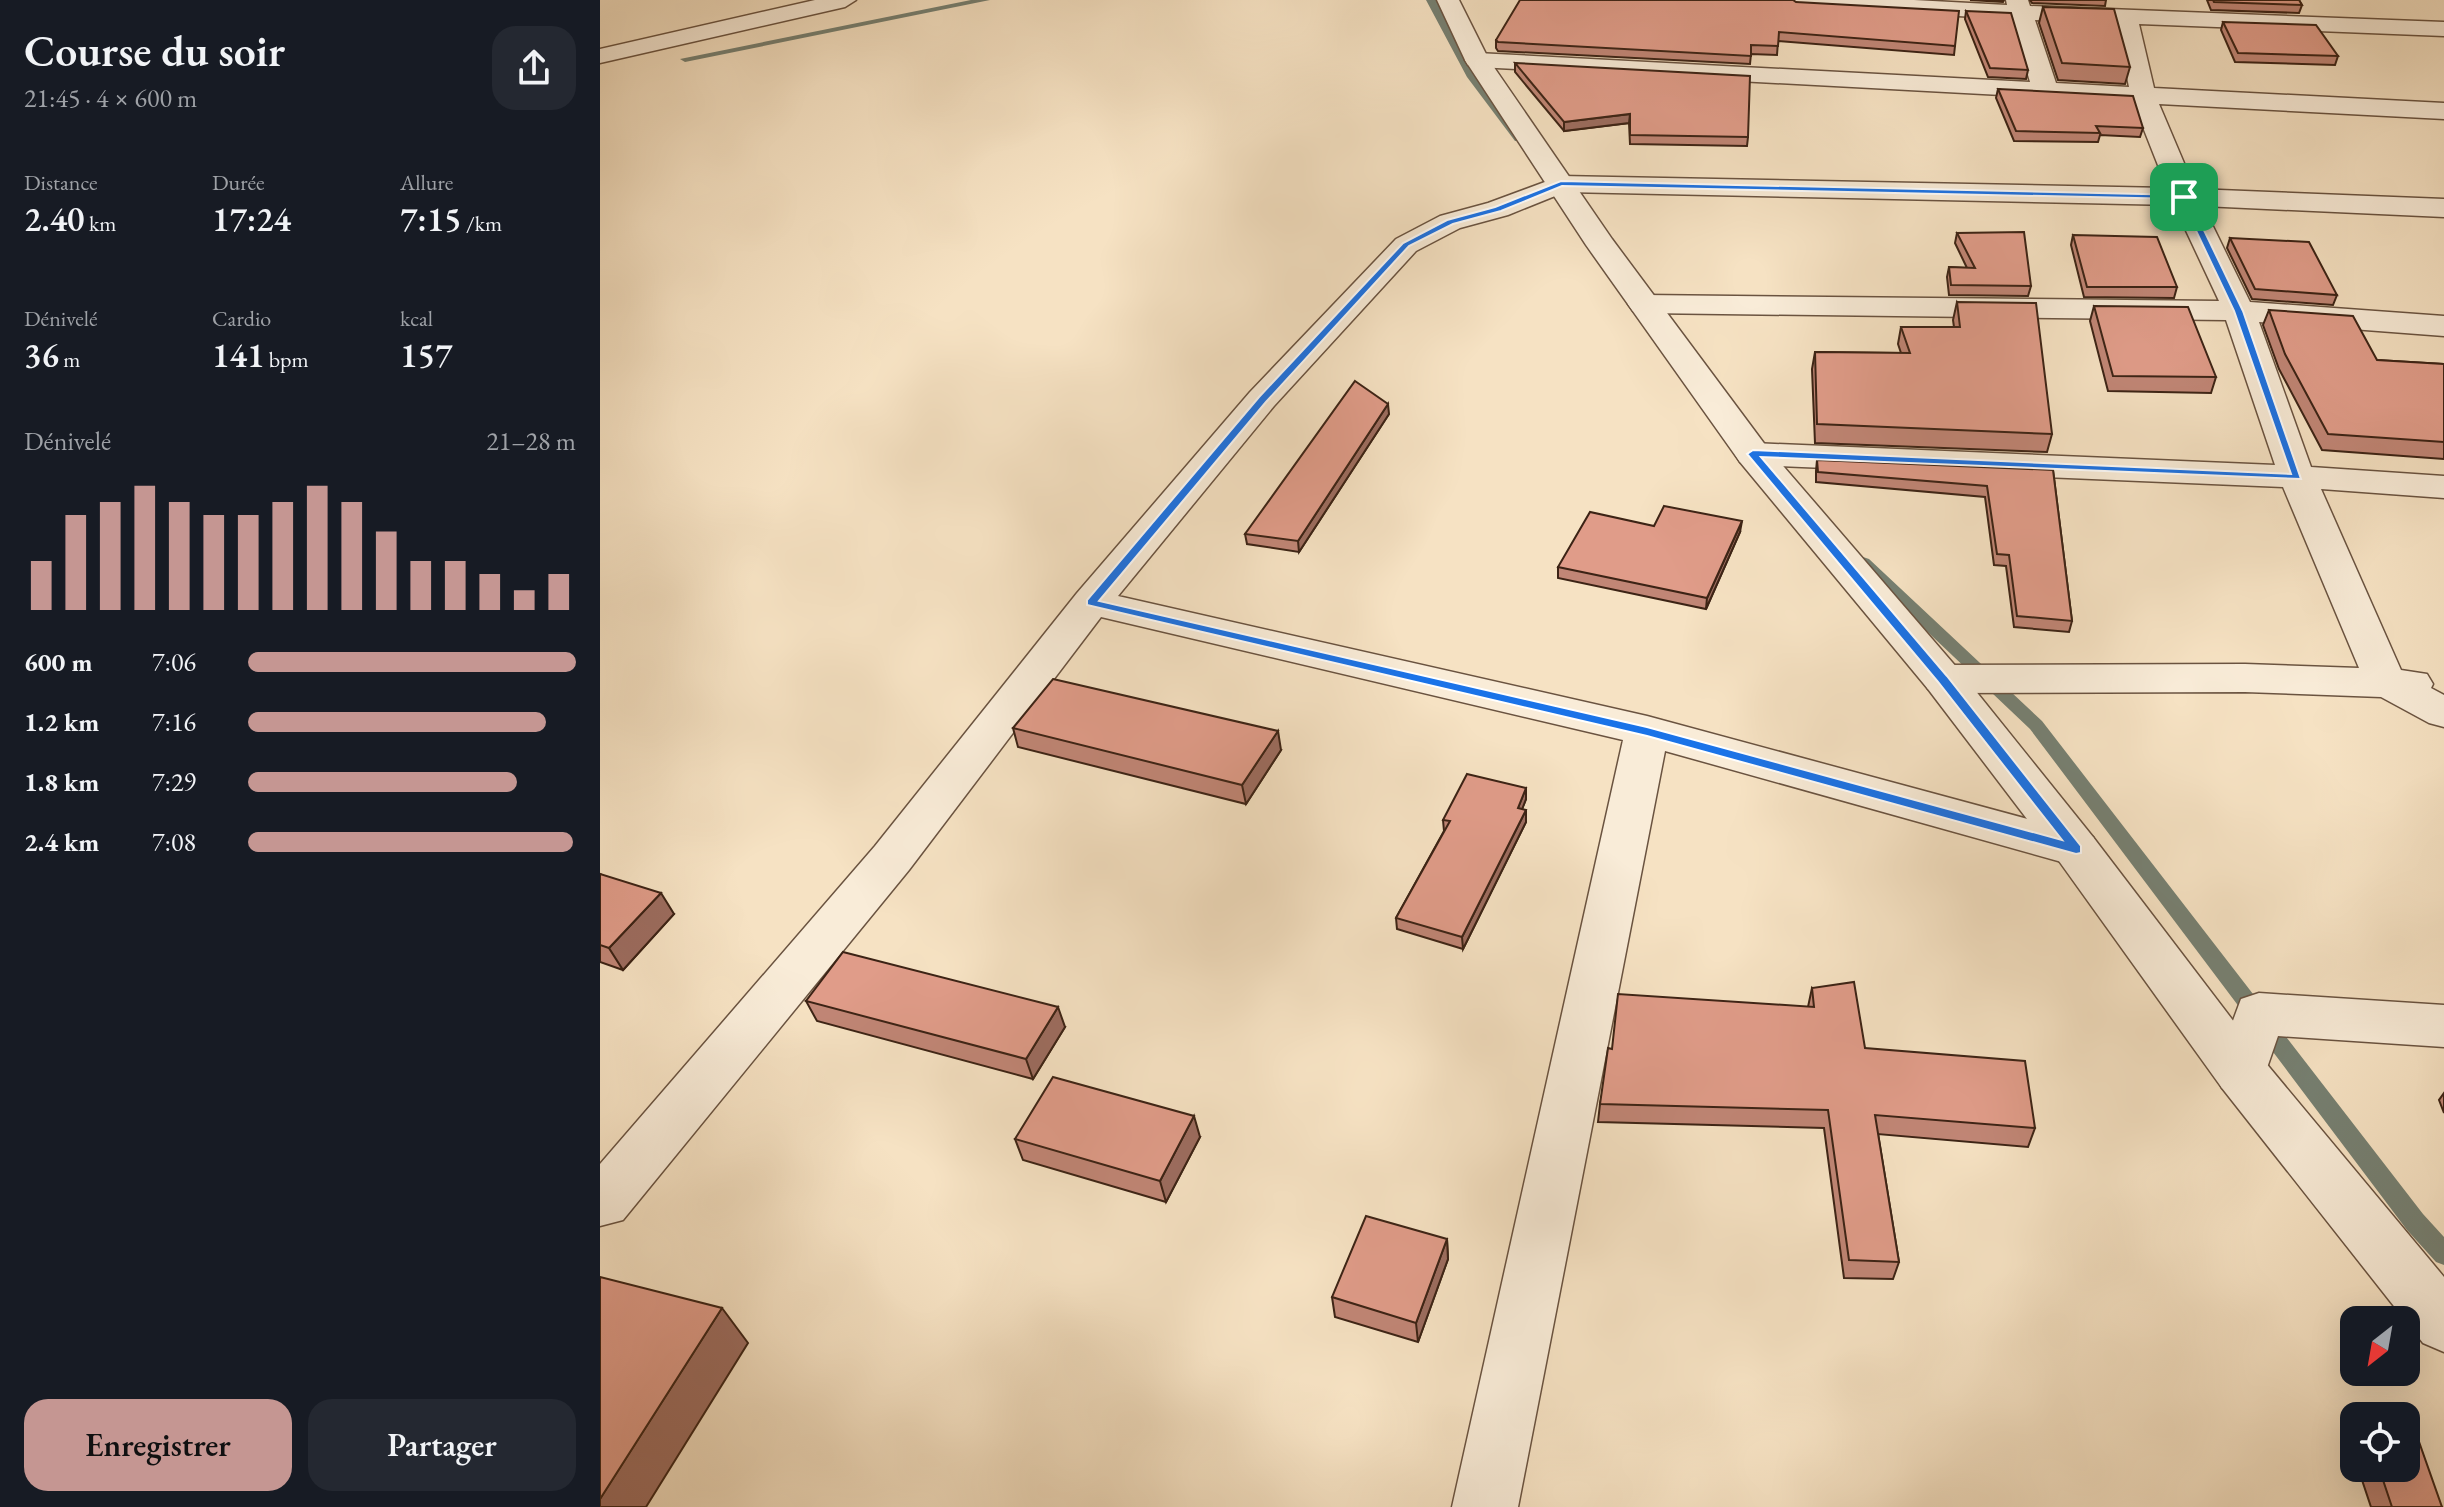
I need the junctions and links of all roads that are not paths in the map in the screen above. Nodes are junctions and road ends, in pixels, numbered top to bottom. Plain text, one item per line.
1 (845, 0) edge
2 (1448, 0) edge
3 (1795, 0) edge
4 (2020, 6) edge
5 (2428, 10) dead end
6 (2126, 16) junction
7 (2443, 30) edge
8 (600, 56) edge
9 (1477, 60) junction
10 (2045, 89) junction
11 (2143, 95) junction
12 (2444, 111) edge
13 (1561, 184) junction
14 (2184, 197) junction
15 (2444, 208) edge
16 (1644, 304) junction
17 (2239, 311) junction
18 (2444, 326) edge
19 (1753, 454) junction
20 (2297, 477) junction
21 (2444, 487) edge
22 (1091, 602) junction
23 (1943, 679) junction
24 (2385, 681) junction
25 (2444, 687) edge
26 (2444, 713) edge
27 (1647, 731) junction
28 (2076, 849) junction
29 (2444, 1026) edge
30 (2241, 1072) junction
31 (603, 1202) dead end
32 (2444, 1323) edge
33 (1485, 1507) edge

1 - 8 street
2 - 9 street
3 - 4 street
4 - 6 street
4 - 10 street
5 - 7 street
6 - 7 street
6 - 11 street
9 - 10 street
9 - 13 street
10 - 11 street
11 - 12 street
11 - 14 street
13 - 14 street
13 - 16 street
13 - 22 street
14 - 15 street
14 - 17 street
16 - 17 street
16 - 19 street
17 - 18 street
17 - 20 street
19 - 20 street
19 - 23 street
20 - 21 street
20 - 24 street
22 - 27 street
22 - 31 street
23 - 24 street
23 - 28 street
24 - 25 street
24 - 26 street
27 - 28 street
27 - 33 street
28 - 30 street
29 - 30 street
30 - 32 street

